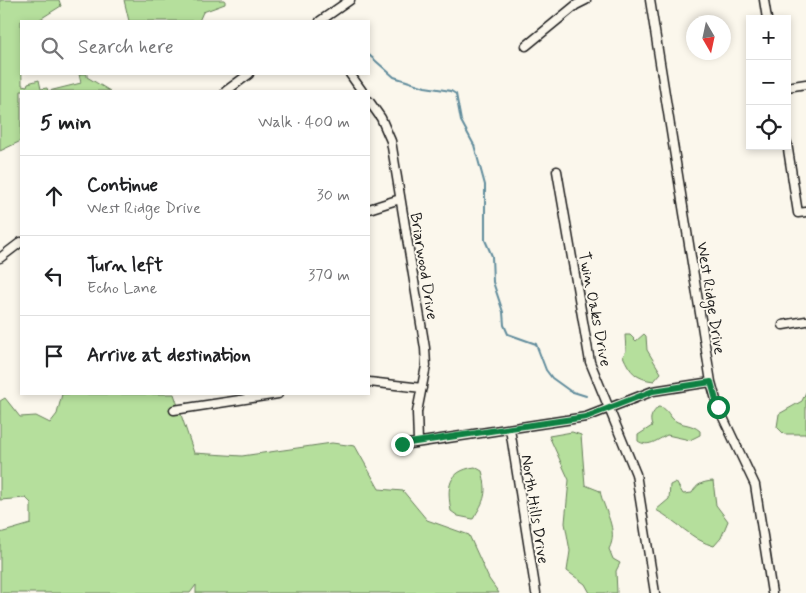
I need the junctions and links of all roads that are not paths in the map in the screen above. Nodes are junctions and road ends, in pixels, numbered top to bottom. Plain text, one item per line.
1 (350, 0) edge
2 (586, 0) edge
3 (650, 0) edge
4 (764, 0) edge
5 (766, 15) edge
6 (321, 20) edge
7 (526, 46) dead end
8 (248, 75) edge
9 (351, 75) edge
10 (806, 84) edge
11 (791, 86) edge
12 (227, 90) edge
13 (361, 90) edge
14 (370, 102) edge
15 (789, 150) edge
16 (557, 171) dead end
17 (400, 199) junction
18 (370, 209) edge
19 (802, 212) edge
20 (20, 243) edge
21 (0, 258) edge
22 (806, 321) edge
23 (783, 325) dead end
24 (370, 382) edge
25 (711, 382) junction
26 (422, 388) junction
27 (266, 395) edge
28 (231, 398) edge
29 (609, 409) junction
30 (174, 410) dead end
31 (510, 429) junction
32 (418, 442) junction
33 (402, 444) dead end
34 (536, 593) edge
35 (655, 593) edge
36 (772, 593) edge

1 - 6 street
2 - 7 street
3 - 25 street, West Ridge Drive
4 - 5 street
8 - 12 street
9 - 13 street
10 - 11 street
14 - 17 street, Briarwood Drive
15 - 19 street
16 - 29 street, Twin Oaks Drive
17 - 18 street
17 - 26 street, Briarwood Drive
20 - 21 street
22 - 23 street
24 - 26 street
25 - 29 street
25 - 36 street, West Ridge Drive
26 - 32 street, Briarwood Drive
27 - 28 street
28 - 30 street
29 - 31 street
29 - 35 street, Twin Oaks Drive
31 - 32 street
31 - 34 street, North Hills Drive
32 - 33 street

